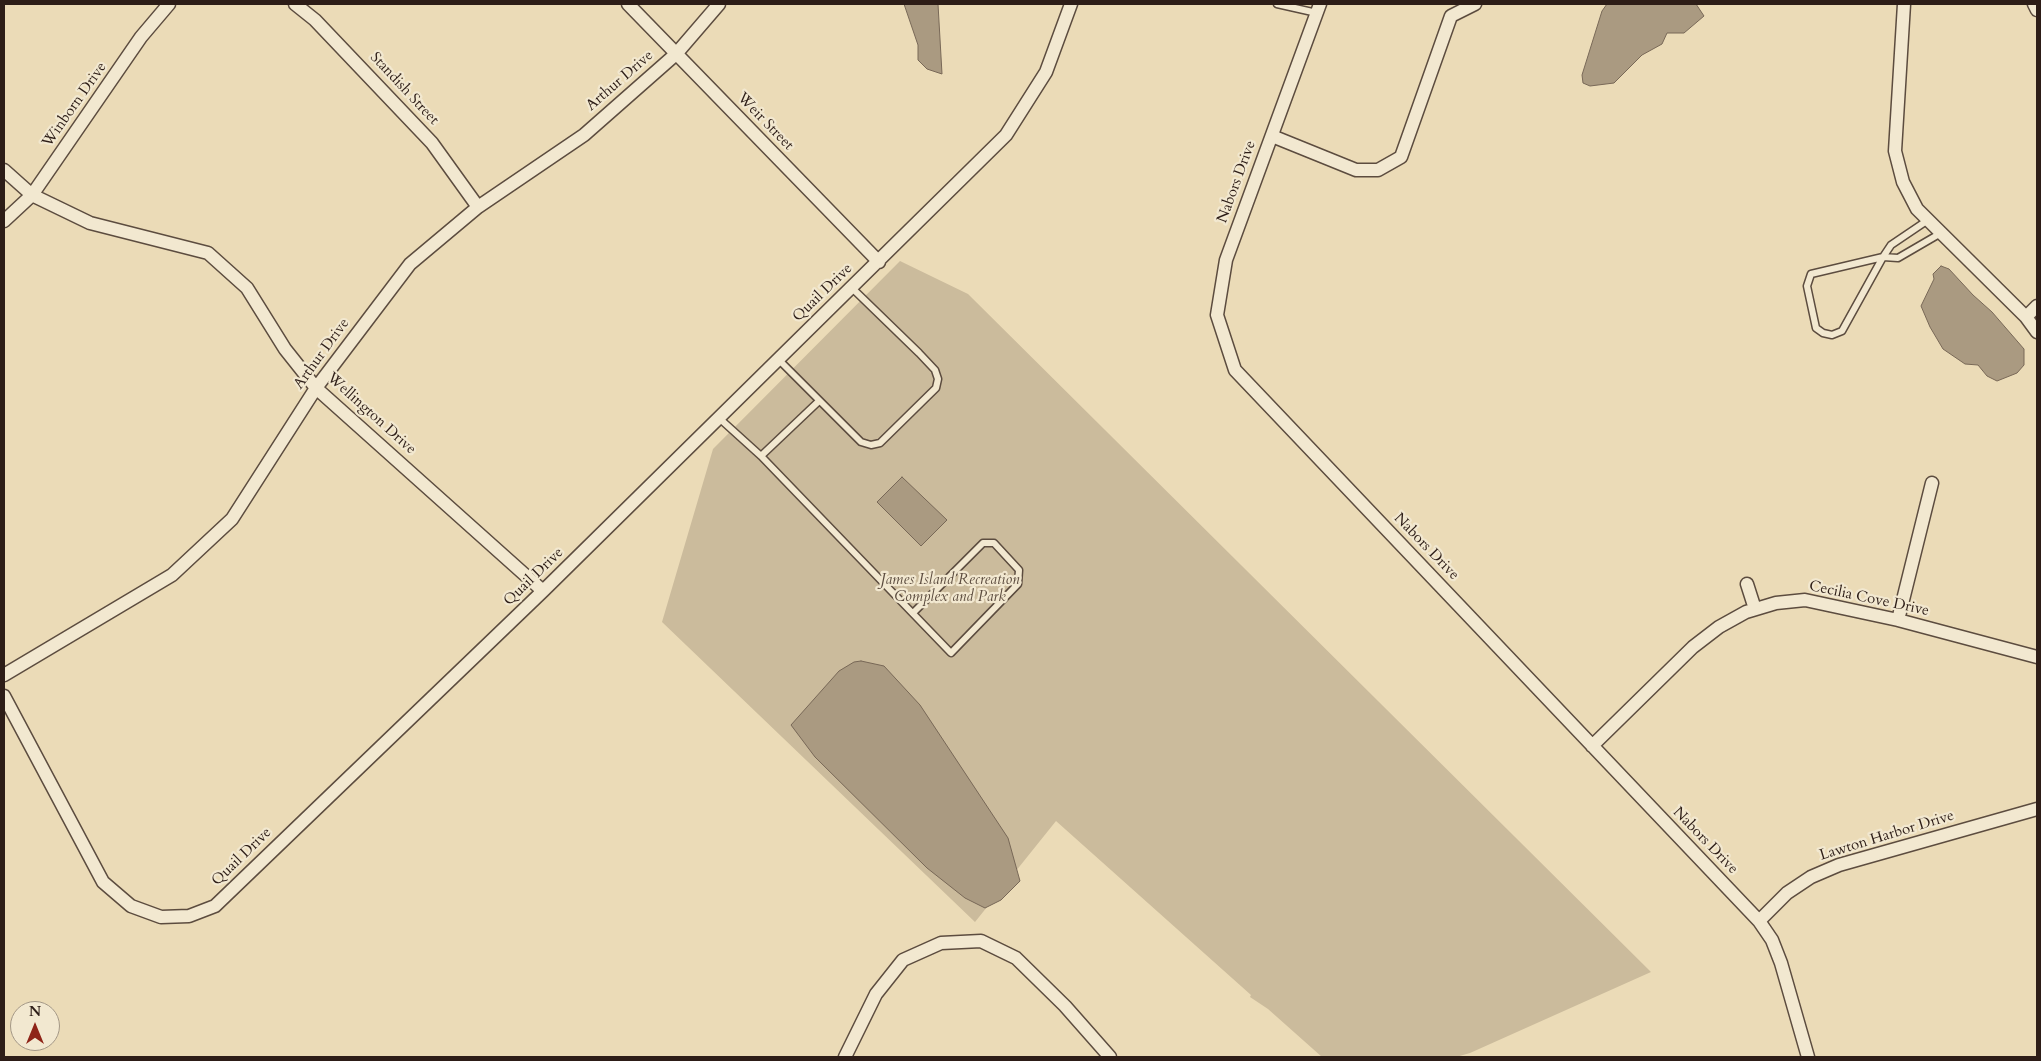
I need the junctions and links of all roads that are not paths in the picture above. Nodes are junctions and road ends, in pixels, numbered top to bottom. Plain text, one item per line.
1 (169, 4) edge
2 (296, 4) edge
3 (628, 4) edge
4 (719, 4) edge
5 (1071, 4) edge
6 (1277, 4) edge
7 (1475, 4) edge
8 (1904, 4) edge
9 (2034, 4) edge
10 (1319, 9) edge
11 (2037, 10) edge
12 (676, 54) junction
13 (1272, 136) junction
14 (4, 170) edge
15 (32, 195) junction
16 (478, 207) junction
17 (1928, 220) junction
18 (4, 221) edge
19 (1941, 233) junction
20 (1883, 257) junction
21 (879, 262) junction
22 (852, 288) junction
23 (2037, 306) edge
24 (2026, 317) junction
25 (2037, 332) edge
26 (779, 360) junction
27 (316, 388) junction
28 (819, 400) junction
29 (719, 418) junction
30 (761, 456) junction
31 (1932, 483) dead end
32 (1747, 584) dead end
33 (543, 591) junction
34 (1755, 609) junction
35 (913, 613) junction
36 (1898, 620) junction
37 (2037, 657) edge
38 (4, 675) edge
39 (4, 696) edge
40 (1592, 746) junction
41 (2037, 809) edge
42 (1759, 921) junction
43 (845, 1057) edge
44 (1110, 1057) edge
45 (1808, 1057) edge

1 - 15 street, Winborn Drive
2 - 16 street, Standish Street
3 - 12 street, Weir Street
4 - 12 street
5 - 21 street, Quail Drive
6 - 10 lane
7 - 13 street
8 - 17 street
9 - 11 street
10 - 13 street, Nabors Drive
12 - 16 street, Arthur Drive
12 - 21 street, Weir Street
13 - 40 street, Nabors Drive
14 - 15 street, Wellington Drive
15 - 18 street, Winborn Drive
15 - 27 street, Wellington Drive
16 - 27 street, Arthur Drive
17 - 19 street
17 - 20 lane
19 - 20 lane
19 - 24 street
20 - 20 lane
21 - 22 street, Quail Drive
22 - 26 street, Quail Drive
22 - 28 lane
23 - 24 street
24 - 25 street
26 - 28 lane
26 - 29 street, Quail Drive
27 - 33 street, Wellington Drive
27 - 38 street, Arthur Drive
28 - 30 lane
29 - 30 lane
29 - 33 street, Quail Drive
30 - 35 lane
31 - 36 street
32 - 34 street
33 - 39 street, Quail Drive
34 - 36 street, Cecilia Cove Drive
34 - 40 street, Cecilia Cove Drive
35 - 35 lane
36 - 37 street, Cecilia Cove Drive
40 - 42 street, Nabors Drive
41 - 42 street, Lawton Harbor Drive
42 - 45 street, Nabors Drive
43 - 44 street

